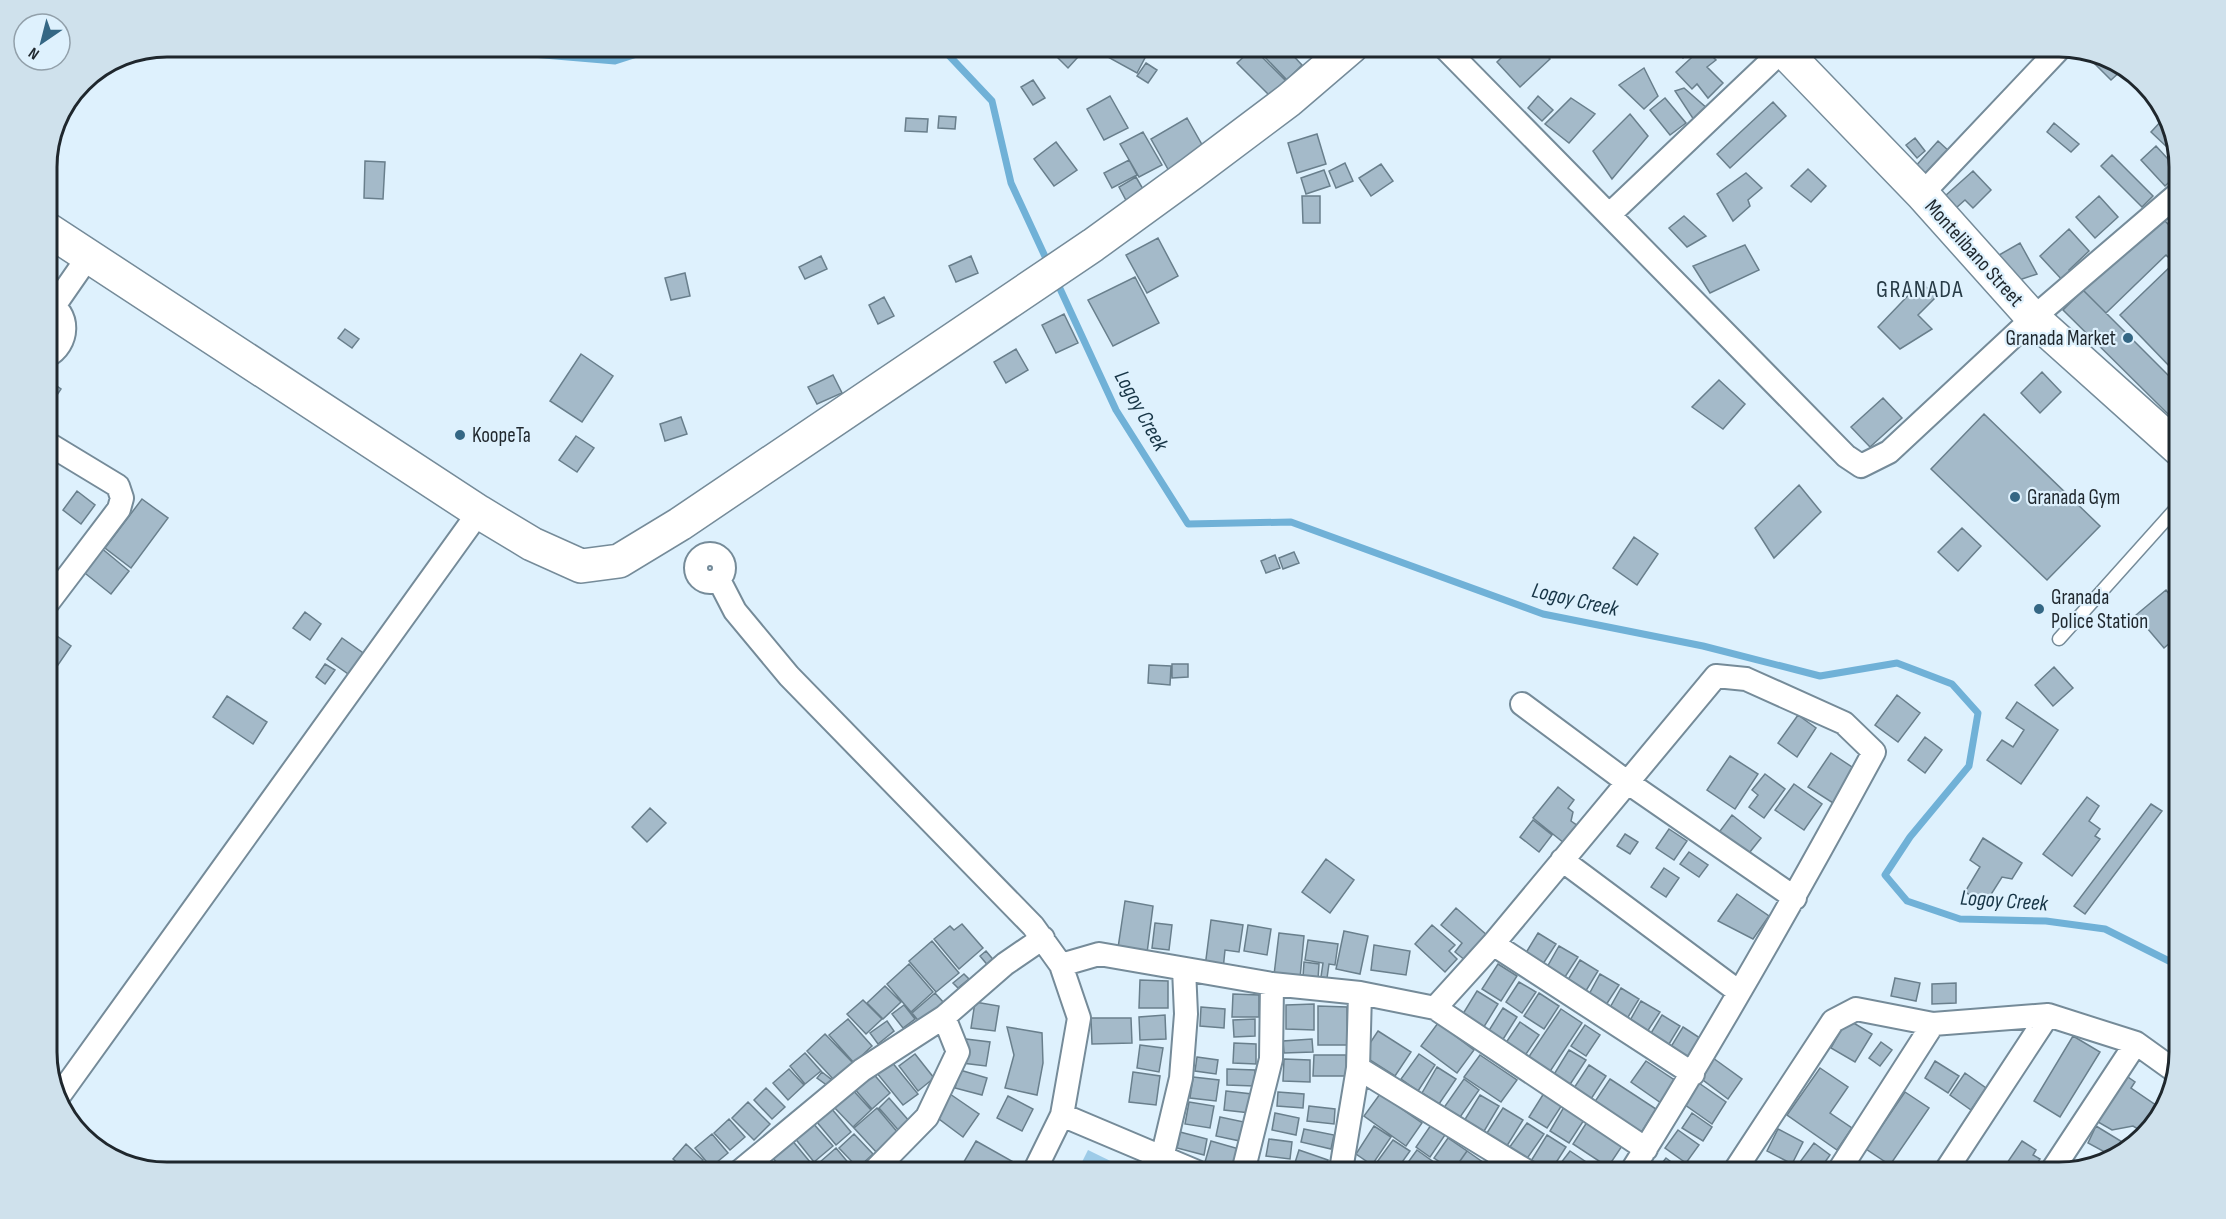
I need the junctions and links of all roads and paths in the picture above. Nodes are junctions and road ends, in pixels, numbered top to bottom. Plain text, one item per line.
1 (1339, 57) edge
2 (1454, 57) edge
3 (1774, 57) edge
4 (1792, 57) edge
5 (2052, 57) edge
6 (1922, 195) junction
7 (2169, 202) edge
8 (1609, 215) junction
9 (57, 236) edge
10 (88, 257) junction
11 (57, 295) edge
12 (57, 311) edge
13 (2033, 318) junction
14 (57, 347) edge
15 (2169, 439) edge
16 (57, 453) edge
17 (479, 512) junction
18 (2169, 516) edge
19 (680, 524) junction
20 (57, 591) edge
21 (2059, 639) dead end
22 (1522, 704) dead end
23 (1627, 782) junction
24 (1562, 861) junction
25 (1795, 898) junction
26 (1043, 938) junction
27 (1493, 944) junction
28 (1061, 965) junction
29 (1184, 969) junction
30 (1272, 984) junction
31 (1738, 992) junction
32 (1360, 993) junction
33 (1435, 1008) junction
34 (2048, 1015) junction
35 (944, 1017) junction
36 (1933, 1024) junction
37 (2136, 1043) junction
38 (2168, 1066) edge
39 (1358, 1068) junction
40 (1693, 1074) junction
41 (64, 1089) edge
42 (1062, 1115) junction
43 (1646, 1149) junction
44 (1162, 1158) junction
45 (752, 1162) edge
46 (884, 1162) edge
47 (1039, 1162) edge
48 (1171, 1162) edge
49 (1246, 1162) edge
50 (1347, 1162) edge
51 (1510, 1162) edge
52 (1638, 1162) edge
53 (1741, 1162) edge
54 (1845, 1162) edge
55 (1952, 1162) edge
56 (2058, 1162) edge

1 - 19 main road
2 - 8 street
3 - 8 street
4 - 6 main road, Montelibano Street
5 - 6 street
6 - 13 main road, Montelibano Street
7 - 13 street
8 - 13 street
9 - 10 main road
10 - 11 street
10 - 17 main road
12 - 14 street
13 - 15 main road, Montelibano Street
16 - 20 street
17 - 19 main road
17 - 41 street
18 - 21 lane
19 - 26 street
22 - 23 street
23 - 24 street
23 - 25 street
23 - 25 street
24 - 27 street
24 - 31 street
25 - 31 street
26 - 28 street
26 - 35 street
27 - 33 street
27 - 40 street
28 - 29 street
28 - 42 street
29 - 30 street
29 - 44 street
30 - 32 street
30 - 49 street
31 - 40 street
32 - 33 street
32 - 39 street
33 - 43 street
34 - 36 street
34 - 37 street
34 - 55 street
35 - 45 street
35 - 46 street
36 - 53 street
36 - 54 street
37 - 38 street
37 - 56 street
39 - 50 street
39 - 51 street
40 - 43 street
42 - 44 street
42 - 47 street
43 - 52 street
44 - 48 street

